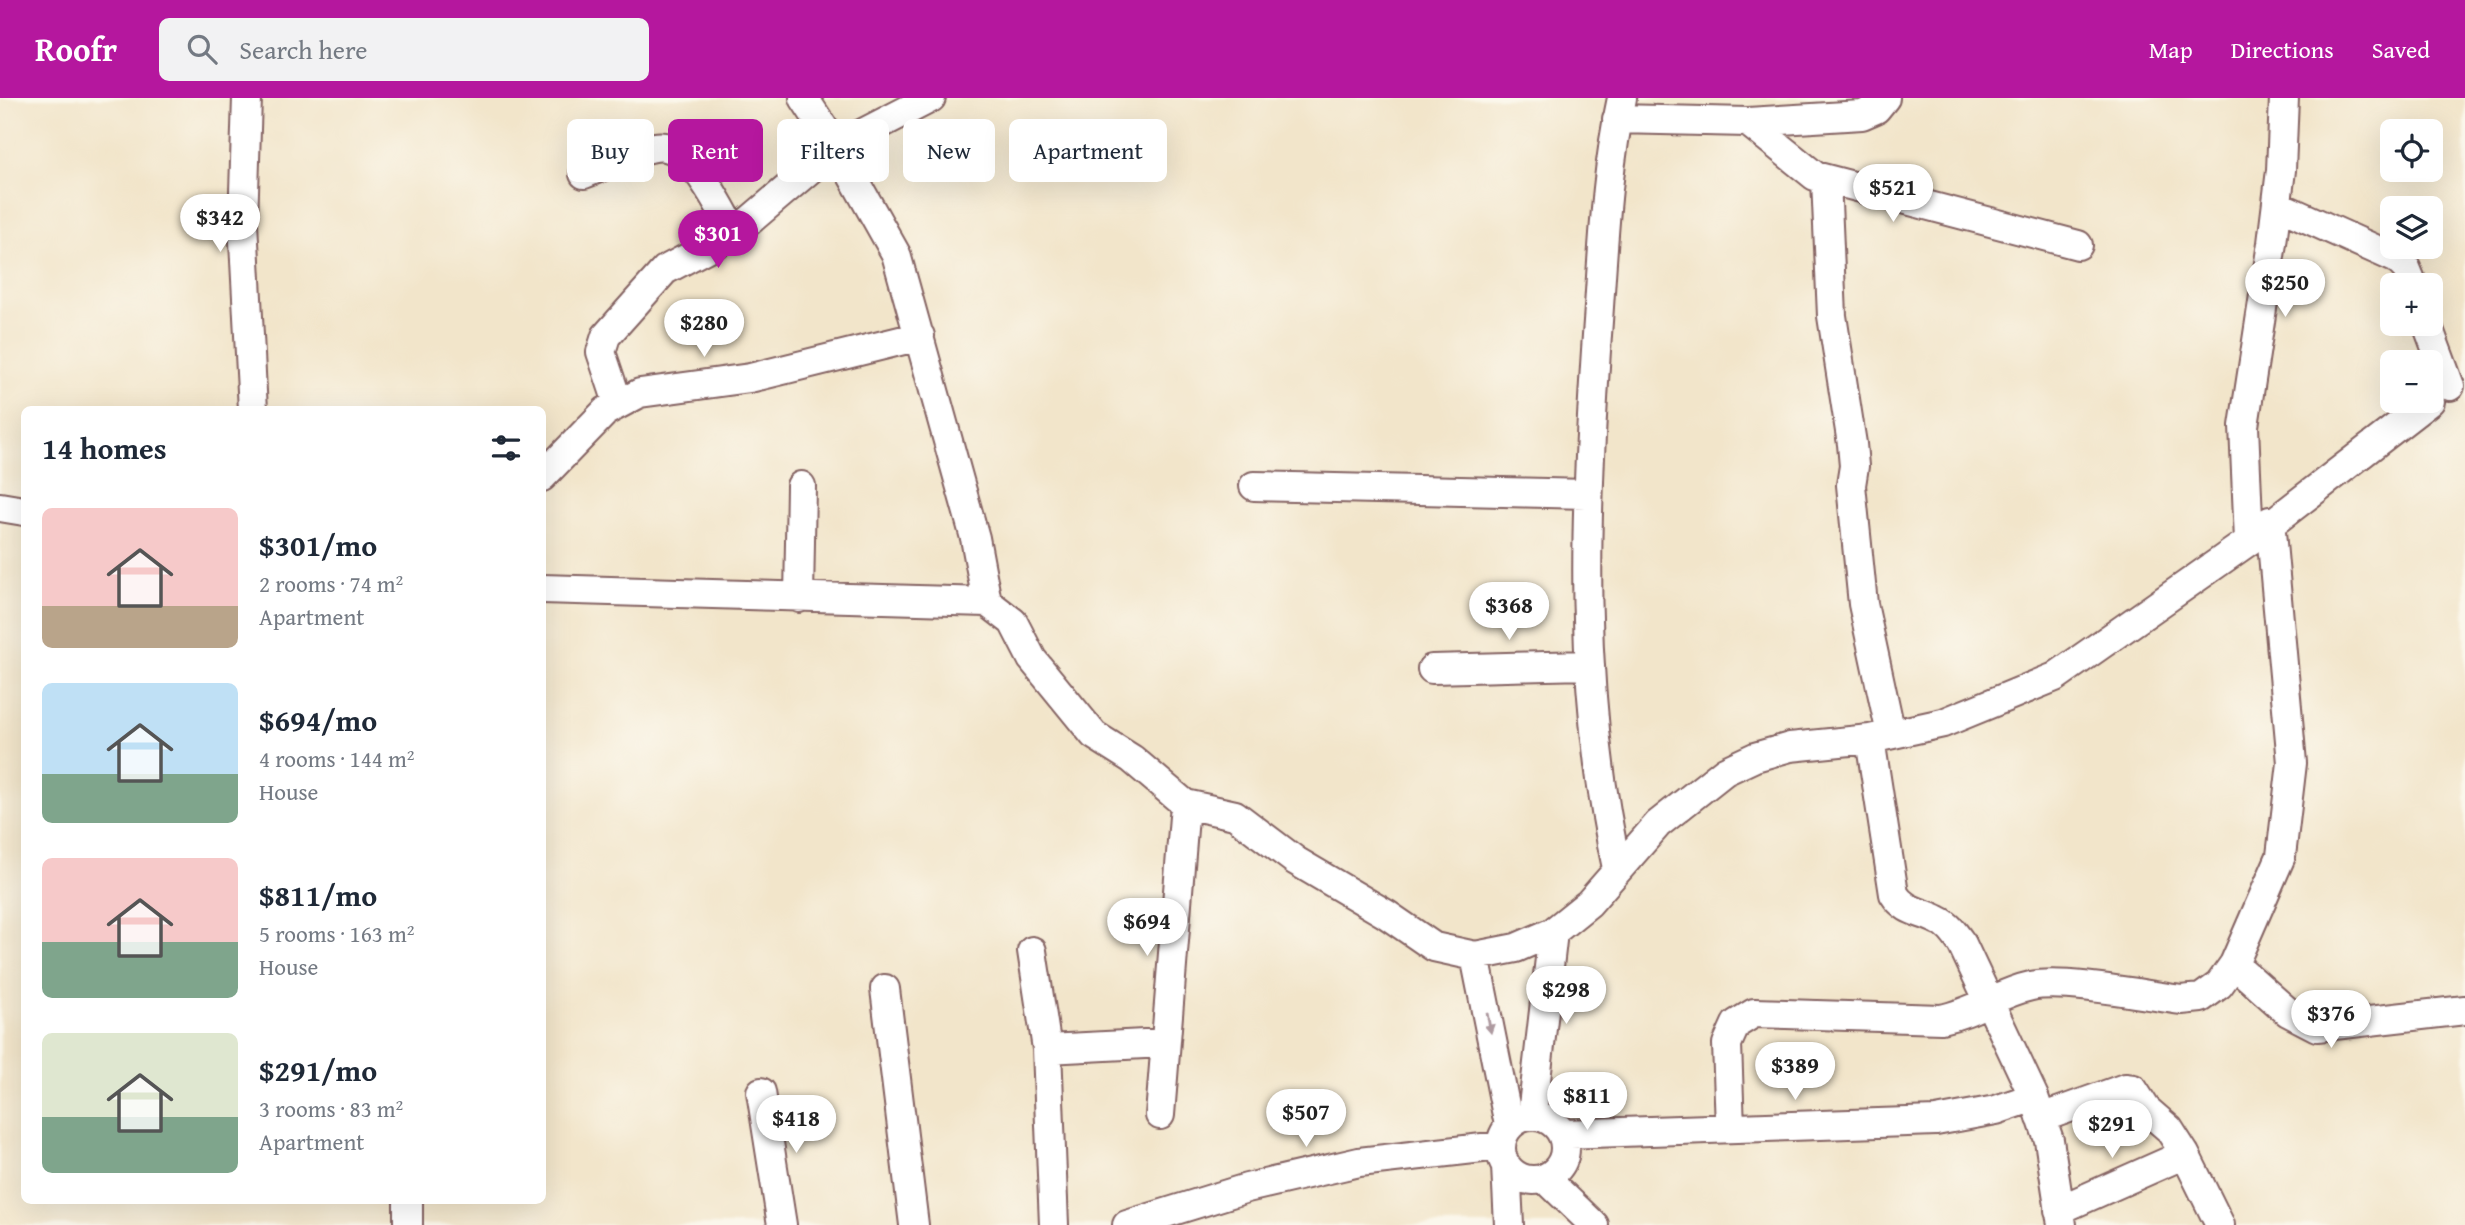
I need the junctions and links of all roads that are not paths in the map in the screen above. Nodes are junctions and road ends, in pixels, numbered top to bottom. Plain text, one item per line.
1 (247, 98) edge
2 (803, 98) edge
3 (931, 98) edge
4 (1885, 98) edge
5 (2284, 98) edge
6 (1620, 108) edge
7 (817, 119) edge
8 (889, 120) edge
9 (1748, 122) junction
10 (654, 147) edge
11 (1826, 180) junction
12 (795, 182) edge
13 (856, 182) edge
14 (2277, 205) junction
15 (736, 233) junction
16 (2078, 245) dead end
17 (2408, 273) edge
18 (920, 336) junction
19 (2430, 336) edge
20 (2444, 390) edge
21 (618, 403) junction
22 (253, 406) edge
23 (546, 473) edge
24 (801, 486) dead end
25 (1254, 486) dead end
26 (1587, 494) junction
27 (0, 507) edge
28 (21, 510) edge
29 (2270, 521) junction
30 (2249, 541) junction
31 (546, 589) edge
32 (799, 598) junction
33 (987, 602) junction
34 (1587, 665) junction
35 (1432, 668) dead end
36 (1880, 736) junction
37 (1185, 804) junction
38 (1617, 868) junction
39 (1553, 932) junction
40 (1032, 951) dead end
41 (1475, 956) junction
42 (2234, 964) junction
43 (885, 989) dead end
44 (1990, 1002) junction
45 (2465, 1010) edge
46 (1164, 1043) junction
47 (1047, 1049) junction
48 (761, 1092) dead end
49 (2037, 1108) junction
50 (1160, 1115) dead end
51 (1730, 1128) junction
52 (1563, 1134) junction
53 (1512, 1138) junction
54 (2185, 1154) junction
55 (1545, 1178) junction
56 (408, 1204) edge
57 (2061, 1218) edge
58 (408, 1225) edge
59 (782, 1225) edge
60 (914, 1225) edge
61 (1054, 1225) edge
62 (1127, 1225) edge
63 (1509, 1225) edge
64 (1594, 1225) edge
65 (2220, 1225) edge

1 - 22 street
2 - 7 street
3 - 8 street
4 - 9 street
5 - 14 street
6 - 9 street
6 - 26 street
9 - 11 street
10 - 15 street
11 - 16 street
11 - 36 street
12 - 15 street
13 - 18 street
14 - 17 street
14 - 30 street
15 - 21 street
18 - 21 street
18 - 33 street
19 - 20 street
20 - 29 street
21 - 23 street
24 - 32 street
25 - 26 street
26 - 34 street
27 - 28 street
29 - 30 street
29 - 42 street
30 - 36 street
31 - 32 street
32 - 33 street
33 - 37 street
34 - 35 street
34 - 38 street
36 - 38 street
36 - 44 street
37 - 41 street
37 - 46 street
38 - 39 street
39 - 41 street
39 - 53 street
40 - 47 street
41 -> 53 street
42 - 44 street
42 - 45 street
43 - 60 street
44 - 49 street
44 - 51 street
46 - 47 street
46 - 50 street
47 - 61 street
48 - 59 street
49 - 51 street
49 - 54 street
49 - 57 street
51 - 52 street
52 - 53 street
52 - 55 street
53 - 55 street
53 - 62 street
53 - 63 street
54 - 57 street
54 - 65 street
55 - 64 street
56 - 58 street

